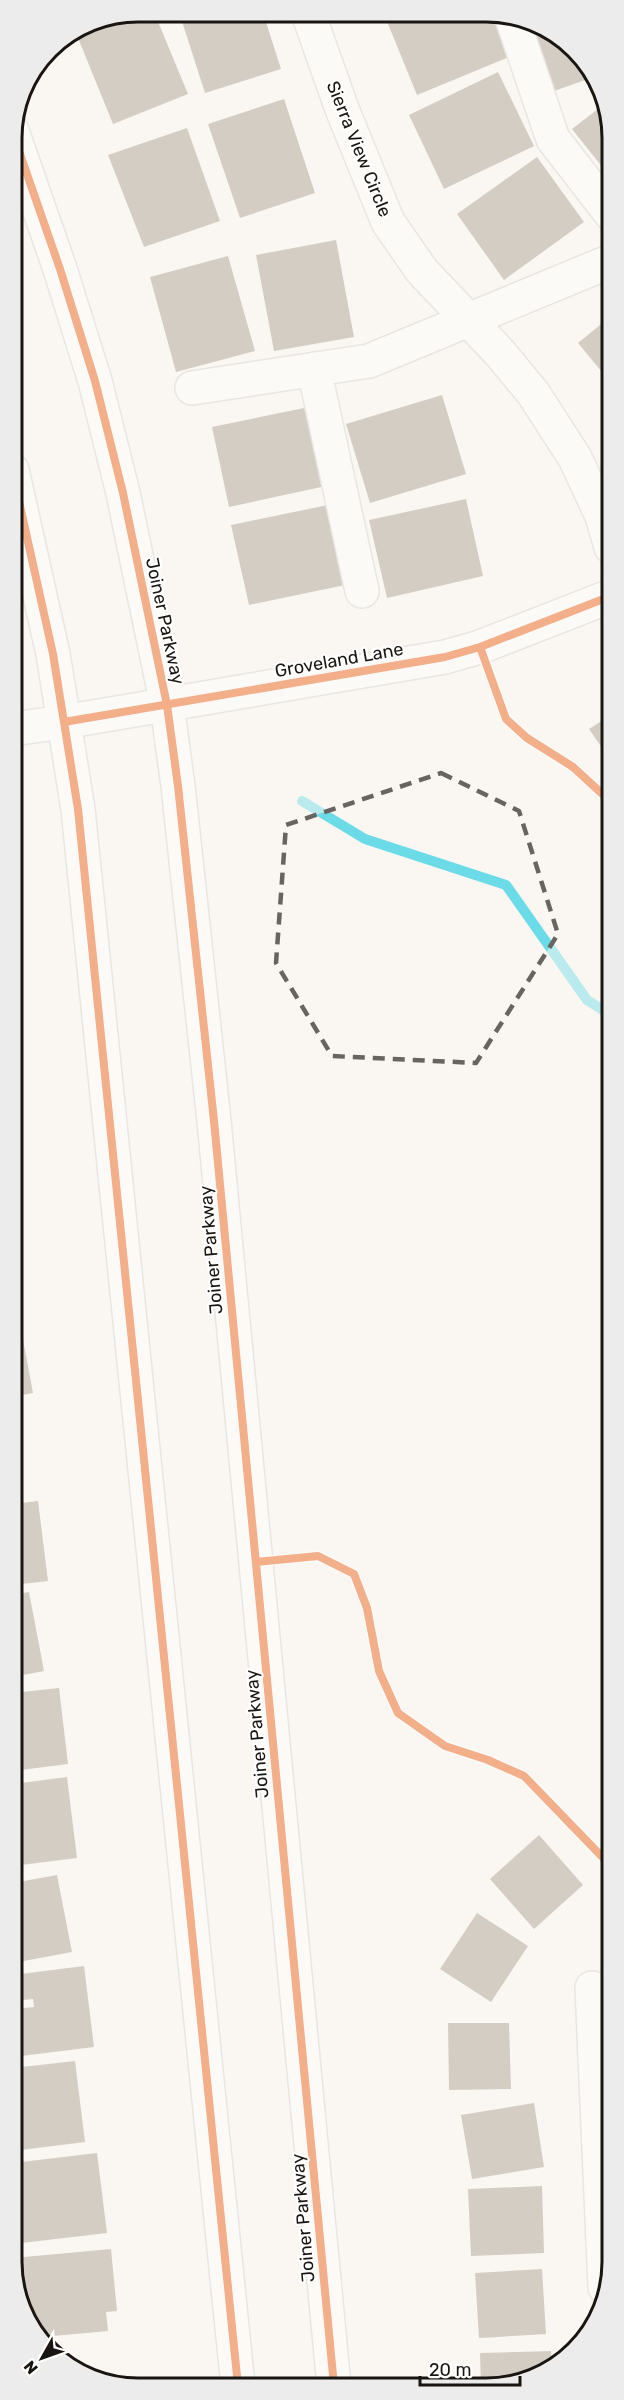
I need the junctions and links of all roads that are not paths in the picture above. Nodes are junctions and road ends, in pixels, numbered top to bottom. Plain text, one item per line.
1 (311, 22) edge
2 (515, 26) edge
3 (23, 163) edge
4 (602, 202) edge
5 (602, 265) edge
6 (470, 321) junction
7 (314, 369) junction
8 (192, 388) dead end
9 (602, 516) edge
10 (23, 519) edge
11 (362, 591) dead end
12 (602, 600) edge
13 (167, 705) junction
14 (64, 722) junction
15 (23, 728) edge
16 (592, 1988) dead end
17 (601, 2213) edge
18 (237, 2378) edge
19 (333, 2378) edge

1 - 6 main road, Sierra View Circle
2 - 4 main road
3 - 13 main road, Joiner Parkway
5 - 6 main road
6 - 7 main road
6 - 9 main road, Sierra View Circle
7 - 8 main road
7 - 11 main road
10 - 14 main road
12 - 13 main road, Groveland Lane
13 - 14 main road, Groveland Lane
13 - 19 main road, Joiner Parkway
14 - 15 main road, Groveland Lane
14 - 18 main road
16 - 17 main road

